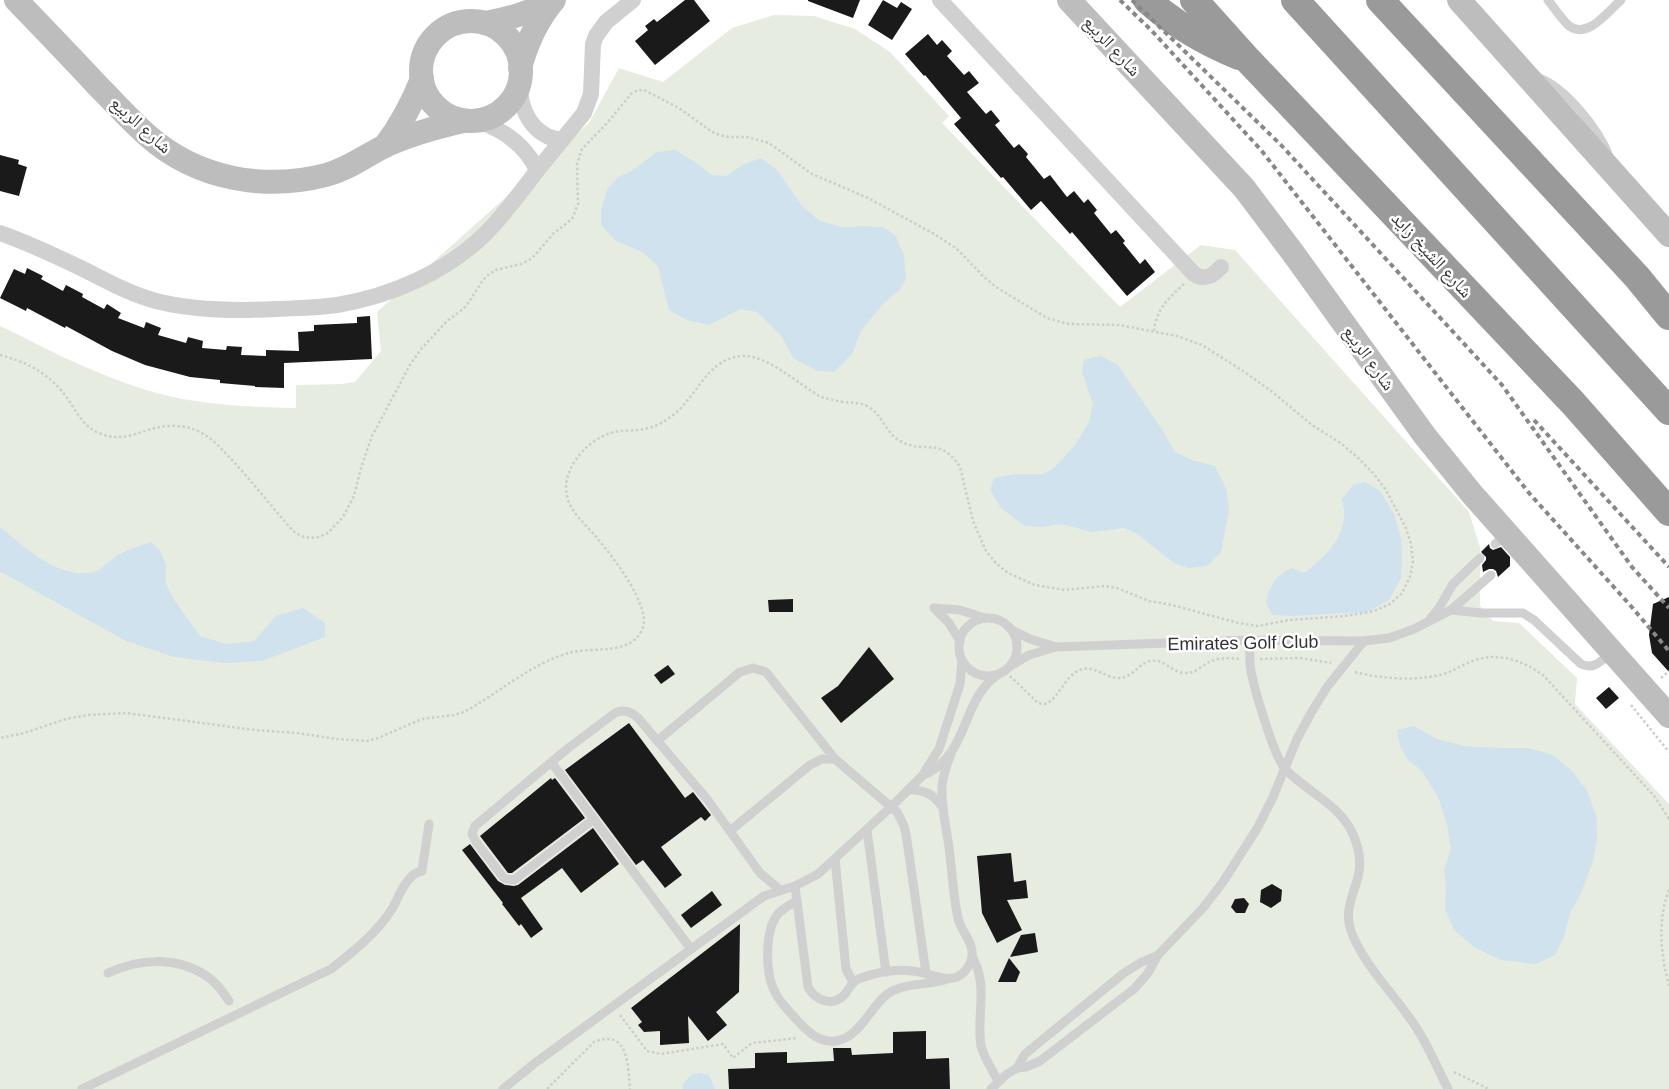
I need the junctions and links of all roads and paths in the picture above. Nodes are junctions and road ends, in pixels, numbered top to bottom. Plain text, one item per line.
1 (16, 0) edge
2 (552, 0) edge
3 (633, 0) edge
4 (940, 0) edge
5 (1069, 0) edge
6 (1147, 0) edge
7 (1194, 0) edge
8 (1295, 0) edge
9 (1380, 0) edge
10 (1459, 0) edge
11 (1470, 0) edge
12 (1548, 0) edge
13 (1621, 0) edge
14 (485, 23) junction
15 (1494, 38) junction
16 (1248, 60) junction
17 (520, 75) junction
18 (422, 79) junction
19 (470, 121) junction
20 (530, 121) junction
21 (512, 138) junction
22 (562, 140) junction
23 (385, 146) junction
24 (537, 170) junction
25 (0, 233) edge
26 (1668, 233) edge
27 (1221, 267) dead end
28 (1194, 274) junction
29 (1637, 277) junction
30 (1669, 300) edge
31 (1669, 316) edge
32 (1154, 331) junction
33 (0, 355) edge
34 (1669, 411) edge
35 (1669, 512) edge
36 (1480, 558) dead end
37 (1491, 574) dead end
38 (1451, 610) junction
39 (986, 618) junction
40 (1426, 622) junction
41 (1011, 629) junction
42 (1250, 640) junction
43 (960, 641) junction
44 (1364, 641) junction
45 (1056, 647) junction
46 (1612, 652) junction
47 (1250, 659) junction
48 (962, 660) junction
49 (1342, 667) junction
50 (1005, 670) junction
51 (1631, 704) dead end
52 (1669, 716) edge
53 (0, 738) edge
54 (657, 741) junction
55 (1669, 752) edge
56 (951, 754) junction
57 (835, 759) junction
58 (552, 762) junction
59 (1285, 769) junction
60 (922, 776) junction
61 (908, 790) junction
62 (891, 807) junction
63 (944, 808) junction
64 (594, 819) junction
65 (1669, 819) edge
66 (428, 824) dead end
67 (867, 830) junction
68 (730, 831) junction
69 (836, 859) junction
70 (795, 886) junction
71 (780, 890) junction
72 (1669, 890) edge
73 (797, 901) junction
74 (690, 948) junction
75 (1158, 955) junction
76 (972, 957) junction
77 (108, 972) dead end
78 (886, 972) junction
79 (926, 973) junction
80 (949, 979) junction
81 (853, 982) junction
82 (1669, 986) edge
83 (229, 1001) dead end
84 (613, 1006) junction
85 (814, 1036) junction
86 (1436, 1066) junction
87 (1017, 1068) junction
88 (998, 1080) junction
89 (82, 1089) edge
90 (503, 1089) edge
91 (547, 1089) edge
92 (630, 1089) edge
93 (991, 1089) edge
94 (1448, 1089) edge
95 (1488, 1089) edge

1 - 23 main road, شارع الربيع
2 - 14 main road
2 - 17 main road
3 - 22 street
4 - 28 street
5 - 46 main road, شارع الربيع
6 - 16 highway
7 - 16 highway, شارع الشيخ زايد
8 - 34 highway
9 - 29 highway
10 - 15 main road
11 - 15 main road
12 - 13 lane
14 - 17 main road
14 - 18 main road
15 - 26 main road
16 - 35 highway, شارع الشيخ زايد
17 - 19 main road
17 - 20 street
18 - 19 main road
18 - 23 main road, شارع الربيع
19 - 21 street
19 - 23 main road, شارع الربيع
20 - 21 street
20 - 22 street
21 - 24 street
22 - 24 street
24 - 25 street
27 - 28 street
28 - 32 path
29 - 30 highway
29 - 31 highway
32 - 33 path
32 - 53 path
36 - 40 lane, Emirates Golf Club
37 - 38 lane, Emirates Golf Club
38 - 40 lane, Emirates Golf Club
38 - 46 lane
39 - 41 lane
39 - 43 lane
39 - 43 lane
40 - 44 lane, Emirates Golf Club
41 - 45 lane
41 - 50 lane
42 - 44 lane, Emirates Golf Club
42 - 45 lane, Emirates Golf Club
42 - 47 lane
43 - 48 lane
44 - 49 lane
45 - 50 lane
46 - 52 main road, شارع الربيع
47 - 49 path
47 - 50 path
47 - 59 lane
48 - 50 lane
48 - 60 lane
49 - 59 lane
49 - 65 path
50 - 56 lane
51 - 55 path
54 - 57 lane
54 - 58 lane
54 - 68 lane
56 - 60 lane
56 - 63 lane
57 - 62 lane
57 - 68 lane
58 - 64 lane
58 - 64 lane
59 - 75 lane
59 - 86 lane
60 - 61 lane
61 - 62 lane
61 - 63 lane
62 - 67 lane
62 - 79 lane
63 - 76 lane
64 - 74 lane
66 - 89 lane
67 - 69 lane
67 - 78 lane
68 - 71 lane
69 - 70 lane
69 - 81 lane
70 - 71 lane
70 - 73 lane
71 - 74 lane
72 - 82 path
73 - 81 lane
73 - 85 lane
74 - 84 lane
75 - 87 lane
75 - 87 lane
76 - 80 lane
76 - 88 lane
77 - 83 lane
78 - 79 lane
78 - 81 lane
79 - 80 lane
80 - 85 lane
84 - 85 path
84 - 90 lane
86 - 94 lane
86 - 95 path
87 - 88 lane
88 - 93 lane
91 - 92 path

